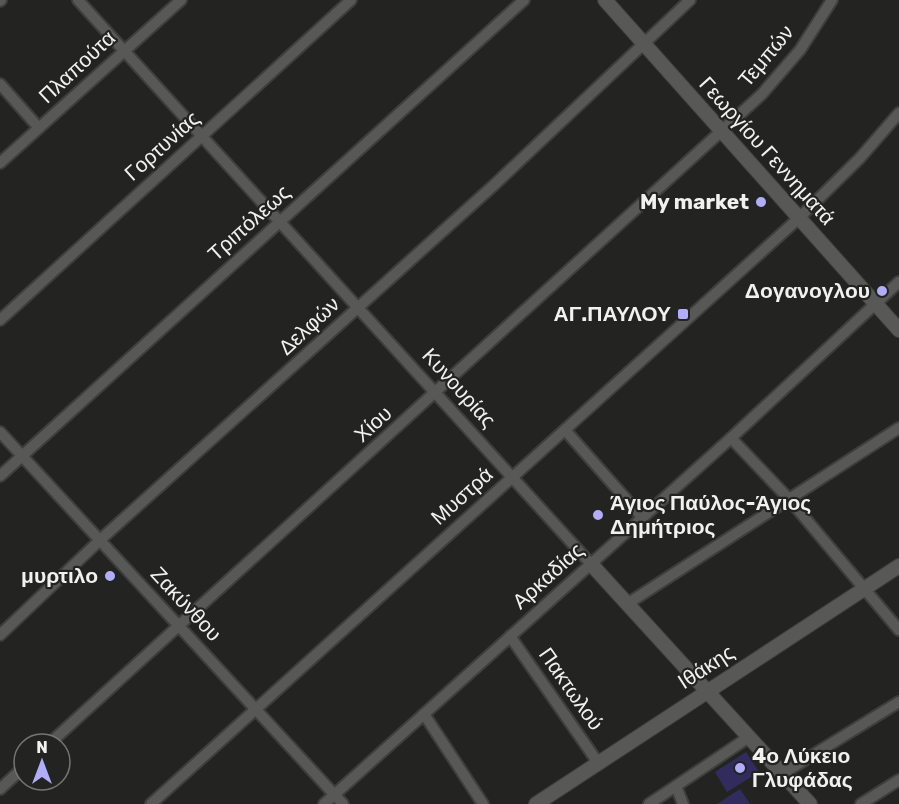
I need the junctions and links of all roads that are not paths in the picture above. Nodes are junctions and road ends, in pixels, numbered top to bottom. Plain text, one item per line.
1 (78, 0) edge
2 (180, 0) edge
3 (351, 0) edge
4 (524, 0) edge
5 (605, 0) edge
6 (690, 0) edge
7 (832, 0) edge
8 (645, 45) junction
9 (124, 50) junction
10 (0, 84) edge
11 (899, 113) edge
12 (39, 128) junction
13 (722, 132) junction
14 (202, 136) junction
15 (0, 163) edge
16 (799, 218) junction
17 (279, 221) junction
18 (899, 282) edge
19 (876, 304) junction
20 (358, 308) junction
21 (0, 320) edge
22 (899, 330) edge
23 (435, 393) junction
24 (899, 428) edge
25 (565, 430) junction
26 (0, 432) edge
27 (731, 438) junction
28 (22, 456) junction
29 (0, 476) edge
30 (512, 477) junction
31 (789, 499) junction
32 (642, 517) junction
33 (100, 540) junction
34 (591, 564) junction
35 (899, 566) edge
36 (863, 590) junction
37 (627, 604) junction
38 (180, 626) junction
39 (899, 630) edge
40 (0, 635) edge
41 (510, 636) junction
42 (706, 690) junction
43 (899, 702) edge
44 (256, 709) junction
45 (424, 714) junction
46 (63, 732) edge
47 (749, 737) junction
48 (599, 764) junction
49 (782, 774) junction
50 (12, 778) edge
51 (899, 780) edge
52 (676, 786) junction
53 (0, 789) edge
54 (334, 795) junction
55 (151, 804) edge
56 (324, 804) edge
57 (343, 804) edge
58 (483, 804) edge
59 (536, 804) edge
60 (649, 804) edge
61 (683, 804) edge
62 (810, 804) edge
63 (861, 804) edge

1 - 9 street, Κυνουρίας
2 - 9 street, Πλαπούτα
3 - 14 street, Γορτυνίας
4 - 17 street, Τριπόλεως
5 - 8 street, Γεωργίου Γεννηματά
6 - 8 street, Δελφών
7 - 13 street, Τεμπών
8 - 13 street, Γεωργίου Γεννηματά
8 - 20 street, Δελφών
9 - 12 street, Πλαπούτα
9 - 14 street, Κυνουρίας
10 - 12 street
11 - 16 street, Μυστρά
12 - 15 street, Πλαπούτα
13 - 16 street, Γεωργίου Γεννηματά
13 - 23 street, Χίου
14 - 17 street, Κυνουρίας
14 - 21 street, Γορτυνίας
16 - 19 street, Γεωργίου Γεννηματά
16 - 25 street, Μυστρά
17 - 20 street, Κυνουρίας
17 - 28 street, Τριπόλεως
18 - 19 street, Αρκαδίας
19 - 22 street, Γεωργίου Γεννηματά
19 - 27 street, Αρκαδίας
20 - 23 street, Κυνουρίας
20 - 33 street, Δελφών
23 - 30 street, Κυνουρίας
23 - 38 street, Χίου
24 - 31 street
25 - 30 street, Μυστρά
25 - 32 street
26 - 28 street, Ζακύνθου
27 - 31 street
27 - 32 street, Αρκαδίας
28 - 29 street, Τριπόλεως
28 - 33 street, Ζακύνθου
30 - 34 street, Κυνουρίας
30 - 44 street, Μυστρά
31 - 36 street
31 - 37 street
32 - 34 street, Αρκαδίας
33 - 38 street, Ζακύνθου
33 - 40 street, Δελφών
34 - 37 street, Κυνουρίας
34 - 41 street, Αρκαδίας
35 - 36 street, Ιθάκης
36 - 39 street
36 - 42 street, Ιθάκης
37 - 42 street, Κυνουρίας
38 - 44 street, Ζακύνθου
38 - 46 street, Χίου
41 - 45 street, Αρκαδίας
41 - 48 street, Πακτωλού
42 - 47 street, Κυνουρίας
42 - 48 street, Ιθάκης
43 - 49 street
44 - 54 street, Ζακύνθου
44 - 55 street, Μυστρά
45 - 54 street, Αρκαδίας
45 - 58 street
47 - 49 street, Κυνουρίας
47 - 52 street
48 - 59 street, Ιθάκης
49 - 62 street, Κυνουρίας
50 - 53 street
51 - 63 street
52 - 60 street
52 - 61 street
54 - 56 street, Αρκαδίας
54 - 57 street, Ζακύνθου

